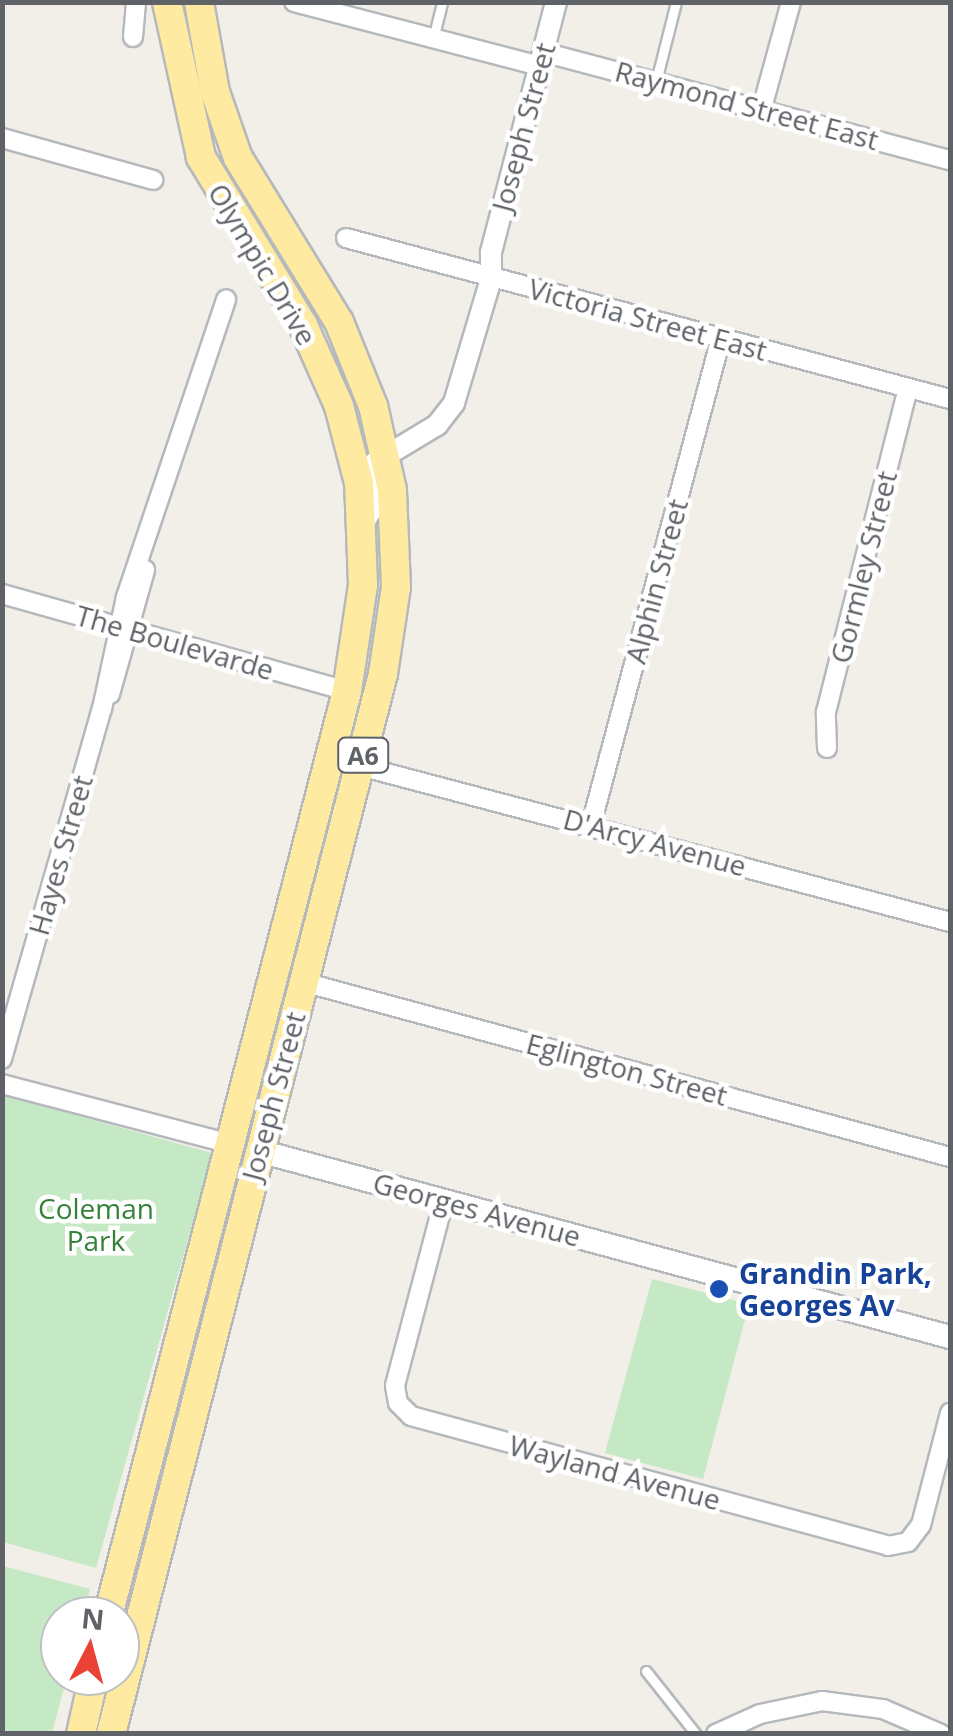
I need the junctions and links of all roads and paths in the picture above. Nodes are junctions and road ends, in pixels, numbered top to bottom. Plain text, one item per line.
1 (136, 2) edge
2 (167, 2) edge
3 (199, 2) edge
4 (294, 2) edge
5 (442, 2) edge
6 (556, 2) edge
7 (676, 2) edge
8 (791, 2) edge
9 (339, 8) edge
10 (132, 37) dead end
11 (433, 39) junction
12 (542, 59) junction
13 (656, 81) junction
14 (762, 108) junction
15 (2, 138) edge
16 (950, 160) edge
17 (153, 180) dead end
18 (346, 238) dead end
19 (484, 276) junction
20 (226, 299) dead end
21 (721, 338) junction
22 (908, 388) junction
23 (950, 399) edge
24 (392, 450) junction
25 (363, 524) junction
26 (2, 594) edge
27 (125, 628) junction
28 (347, 691) junction
29 (826, 748) dead end
30 (360, 766) junction
31 (591, 825) junction
32 (950, 922) edge
33 (303, 982) junction
34 (2, 1059) edge
35 (2, 1084) edge
36 (227, 1143) junction
37 (258, 1151) junction
38 (950, 1157) edge
39 (444, 1200) junction
40 (950, 1337) edge
41 (950, 1413) edge
42 (113, 1596) edge
43 (646, 1671) dead end
44 (89, 1696) edge
45 (80, 1734) edge
46 (111, 1734) edge
47 (696, 1734) edge
48 (716, 1734) edge
49 (941, 1734) edge

1 - 10 street
2 - 25 highway, Olympic Drive / A6
3 - 24 highway, Olympic Drive / A6
4 - 9 street, Raymond Street East
5 - 11 lane
6 - 12 street, Joseph Street
7 - 13 lane
8 - 14 street
9 - 11 street, Raymond Street East
11 - 12 street, Raymond Street East
12 - 13 street, Raymond Street East
12 - 19 street, Joseph Street
13 - 14 street, Raymond Street East
14 - 16 street, Raymond Street East
15 - 17 street
18 - 19 street, Victoria Street East
19 - 21 street, Victoria Street East
19 - 24 street, Joseph Street
20 - 27 street, Hayes Street
21 - 22 street, Victoria Street East
21 - 31 street, Alphin Street
22 - 23 street, Victoria Street East
22 - 29 street, Gormley Street
24 - 25 street, Joseph Street
24 - 30 highway, Joseph Street / A6
25 - 28 highway, Joseph Street / A6
26 - 27 street, The Boulevarde
27 - 28 street, The Boulevarde
27 - 34 street, Hayes Street
28 - 36 highway, Joseph Street / A6
30 - 31 street, D'Arcy Avenue
30 - 33 highway, Joseph Street / A6
31 - 32 street, D'Arcy Avenue
33 - 37 highway, Joseph Street / A6
33 - 38 street, Eglington Street
35 - 36 street, Georges Avenue
36 - 37 highway, Georges Avenue
36 - 42 highway, Joseph Street / A6
37 - 39 main road, Georges Avenue
37 - 46 highway, Joseph Street / A6
39 - 40 main road, Georges Avenue
39 - 41 street, Wayland Avenue
43 - 47 lane
44 - 45 highway
48 - 49 street

